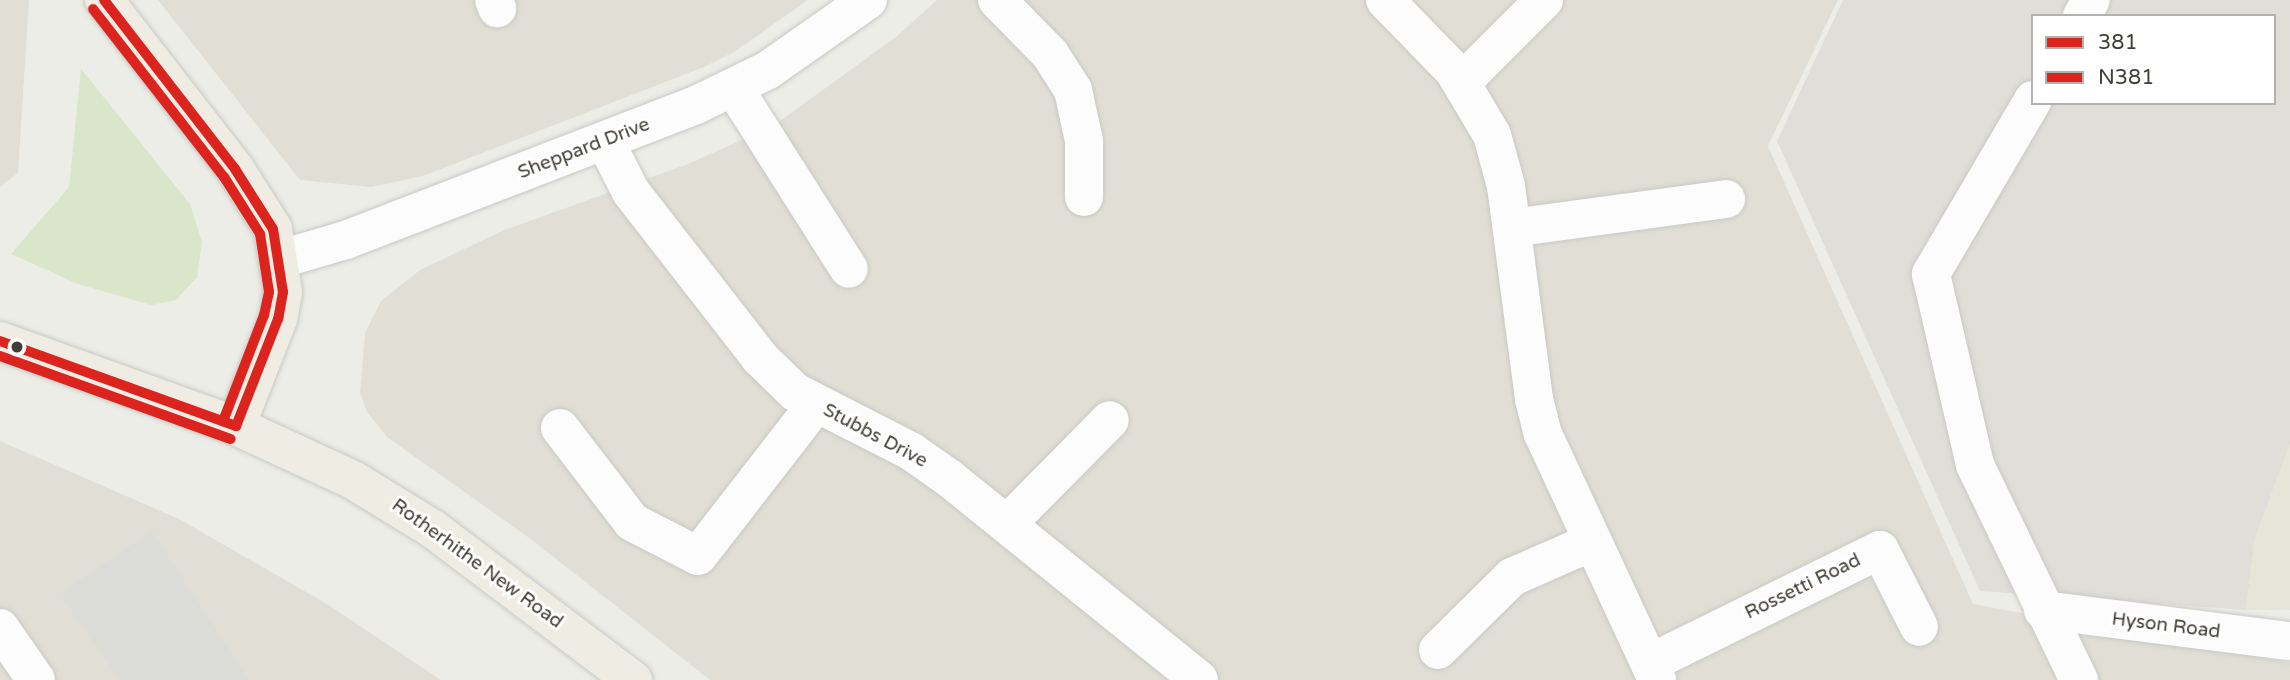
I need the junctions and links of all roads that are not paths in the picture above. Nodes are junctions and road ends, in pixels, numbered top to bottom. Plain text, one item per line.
1 (104, 0) edge
2 (868, 0) edge
3 (997, 0) edge
4 (1385, 0) edge
5 (1544, 0) edge
6 (1462, 82) junction
7 (734, 88) junction
8 (2031, 103) edge
9 (605, 141) junction
10 (1084, 197) dead end
11 (1726, 199) dead end
12 (1512, 228) junction
13 (281, 259) junction
14 (849, 268) dead end
15 (0, 341) edge
16 (816, 404) junction
17 (1110, 420) dead end
18 (236, 426) junction
19 (560, 428) dead end
20 (1007, 524) junction
21 (1592, 542) junction
22 (2043, 610) junction
23 (1919, 626) dead end
24 (0, 628) edge
25 (2290, 641) edge
26 (1438, 650) dead end
27 (1654, 672) edge
28 (36, 680) edge
29 (633, 680) edge
30 (1199, 680) edge
31 (2079, 680) edge

1 - 13 main road
2 - 7 street, Sheppard Drive
3 - 10 street
4 - 6 street, Rossetti Road
5 - 6 street
6 - 12 street, Rossetti Road
7 - 9 street, Sheppard Drive
7 - 14 street
8 - 22 street
9 - 13 street, Sheppard Drive
9 - 16 street, Stubbs Drive
11 - 12 street
12 - 21 street, Rossetti Road
13 - 18 main road
15 - 18 main road, Rotherhithe New Road
16 - 19 street
16 - 20 street, Stubbs Drive
17 - 20 street
18 - 29 main road, Rotherhithe New Road
20 - 30 street, Stubbs Drive
21 - 26 street
21 - 27 street, Rossetti Road
22 - 25 street, Hyson Road
22 - 31 street
23 - 27 street, Rossetti Road
24 - 28 street

